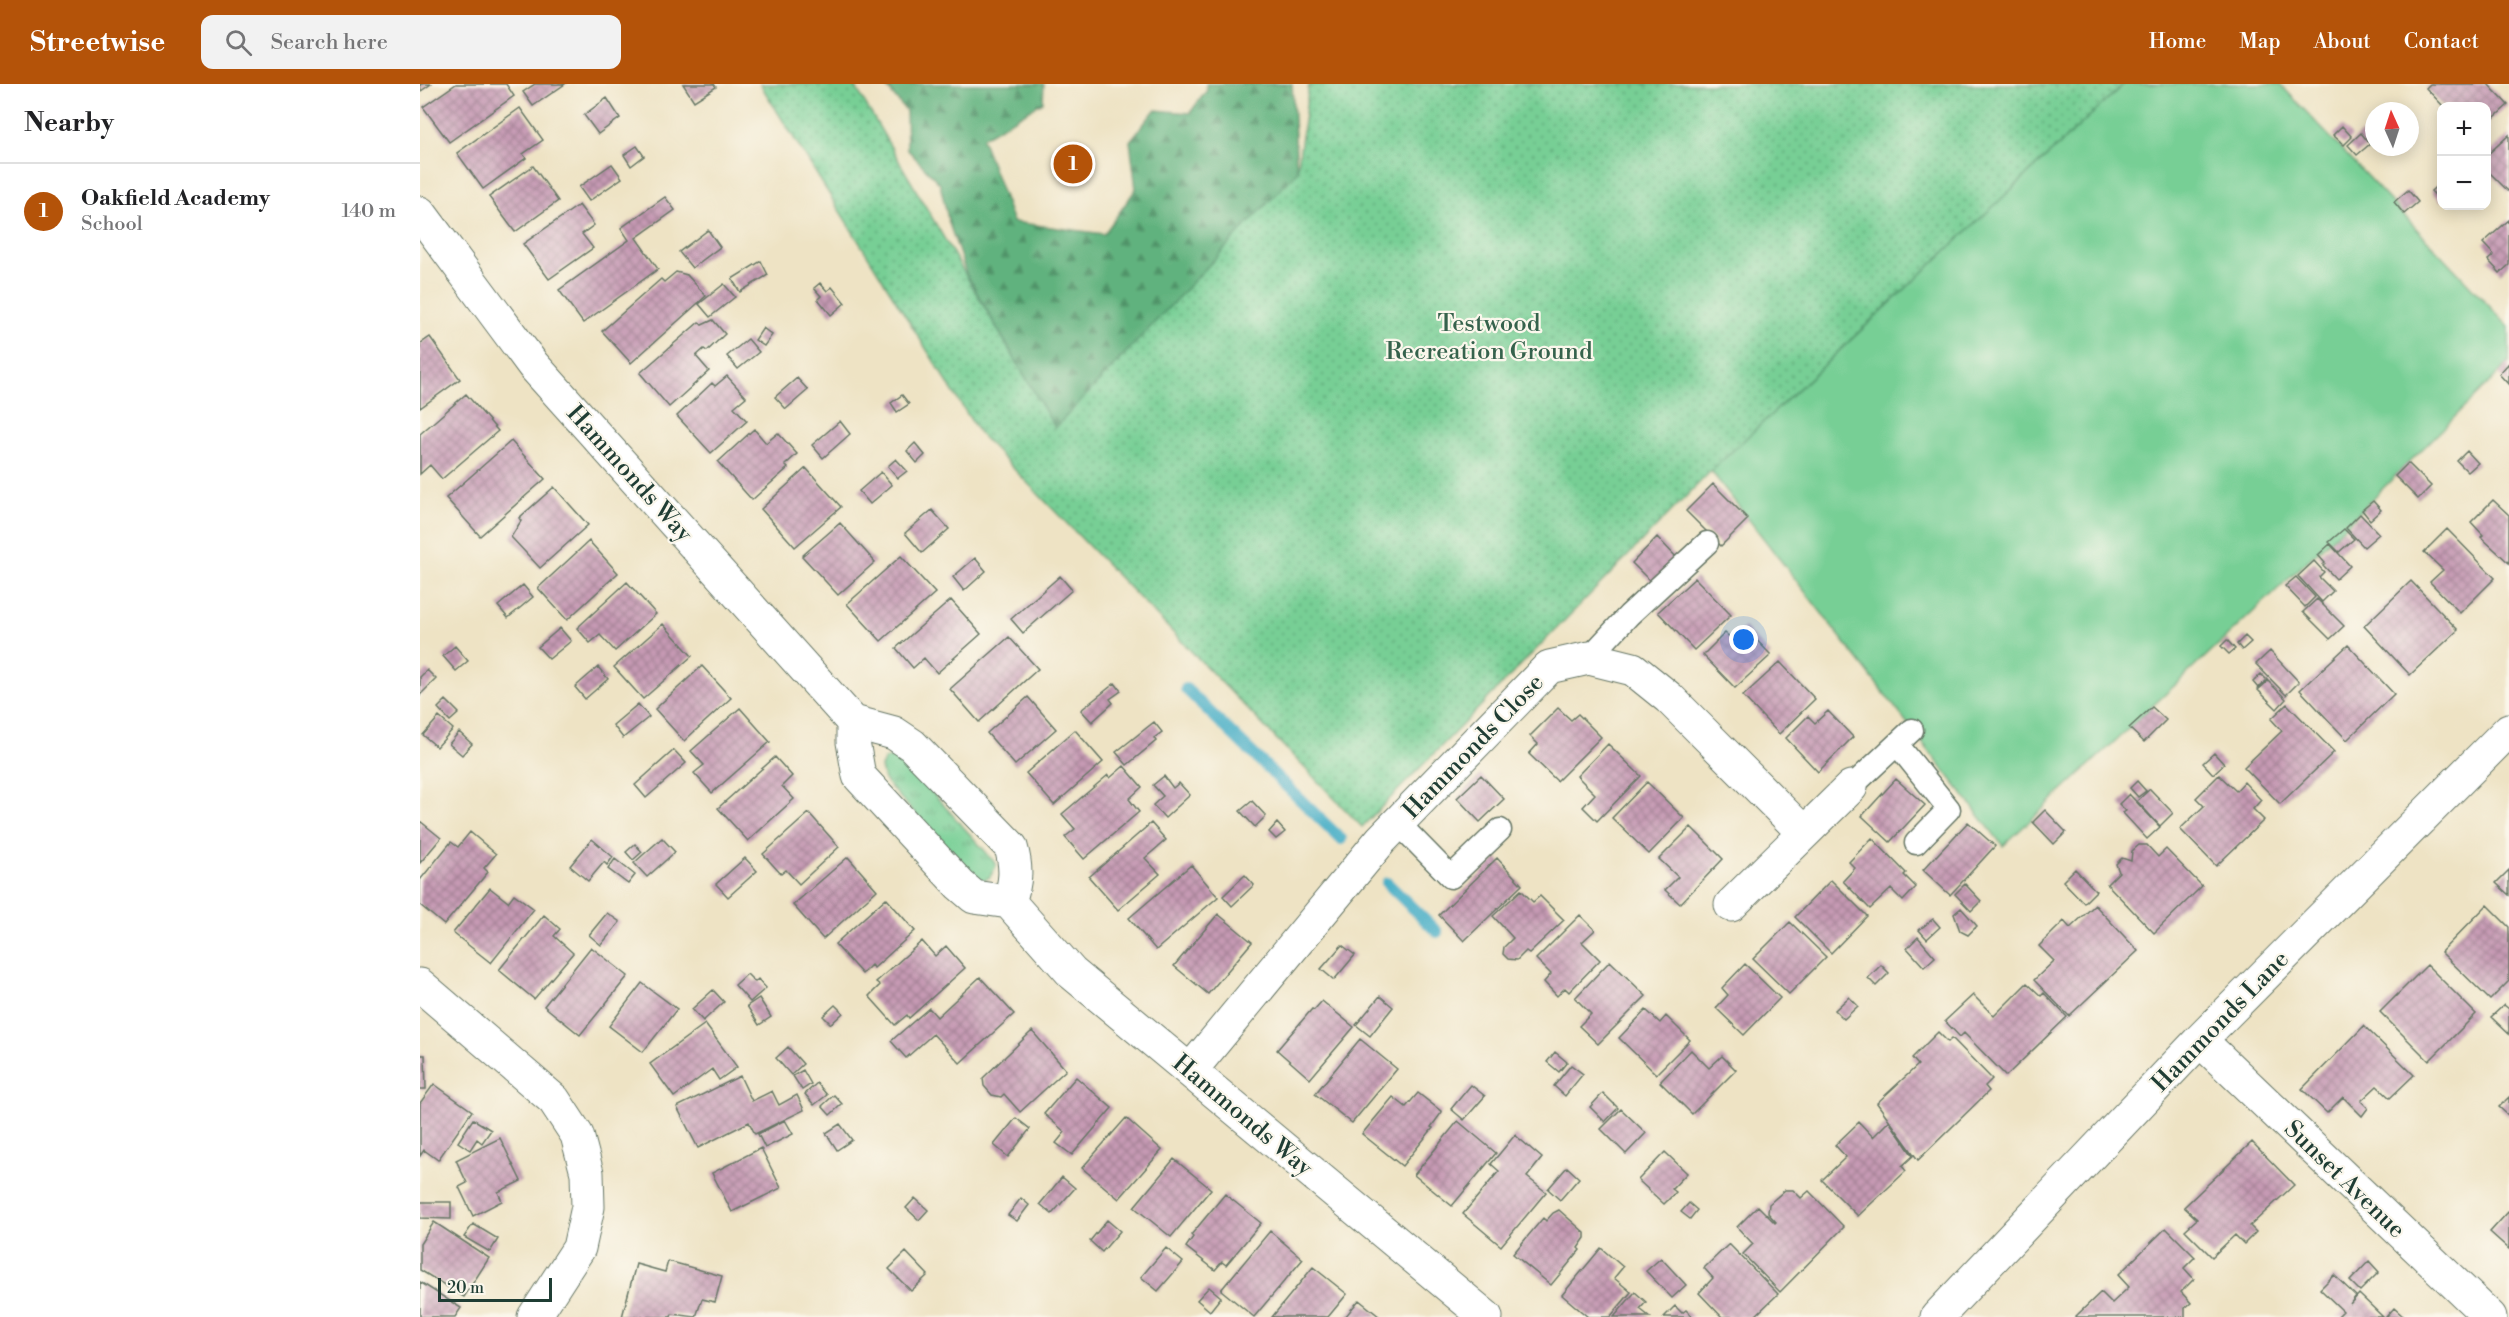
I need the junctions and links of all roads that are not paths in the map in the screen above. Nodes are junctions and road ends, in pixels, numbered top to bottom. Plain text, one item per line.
1 (420, 213) edge
2 (1707, 543) dead end
3 (1589, 658) junction
4 (853, 722) junction
5 (2509, 730) edge
6 (1851, 787) joint
7 (1398, 823) junction
8 (1500, 830) dead end
9 (1803, 832) junction
10 (1916, 843) dead end
11 (1009, 902) junction
12 (1731, 904) dead end
13 (420, 985) edge
14 (2200, 1040) junction
15 (1190, 1071) junction
16 (534, 1317) edge
17 (1486, 1317) edge
18 (1936, 1317) edge
19 (2490, 1317) edge

1 - 4 street, Hammonds Way
2 - 3 lane
3 - 7 street, Hammonds Close
3 - 9 street, Hammonds Close
4 - 11 street
4 - 11 street
5 - 14 street, Hammonds Lane
6 - 9 street
6 - 10 lane
7 - 8 lane
7 - 15 street, Hammonds Close
9 - 12 street
11 - 15 street, Hammonds Way
13 - 16 street
14 - 18 street, Hammonds Lane
14 - 19 street, Sunset Avenue
15 - 17 street, Hammonds Way

